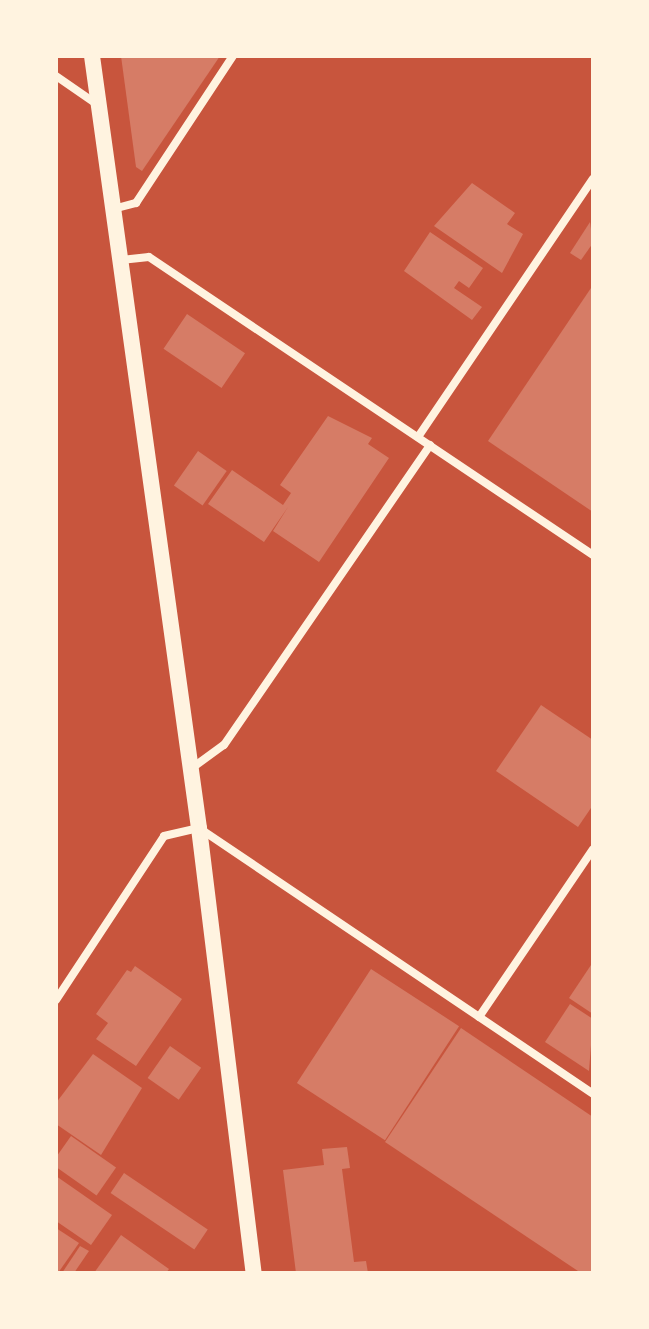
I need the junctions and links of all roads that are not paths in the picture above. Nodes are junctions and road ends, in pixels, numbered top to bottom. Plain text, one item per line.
1 (92, 56) edge
2 (233, 56) edge
3 (56, 76) edge
4 (98, 105) junction
5 (593, 179) edge
6 (113, 209) junction
7 (119, 260) junction
8 (418, 437) junction
9 (430, 445) junction
10 (593, 555) edge
11 (189, 770) junction
12 (199, 828) junction
13 (593, 849) edge
14 (56, 1000) edge
15 (479, 1017) junction
16 (593, 1094) edge
17 (254, 1273) edge

1 - 4 main road
2 - 6 street
3 - 4 street
4 - 6 main road
5 - 8 street
6 - 7 main road
7 - 8 street
7 - 11 main road
8 - 9 street
9 - 10 street
9 - 11 street
11 - 12 main road
12 - 14 street
12 - 15 street
12 - 17 main road
13 - 15 street
15 - 16 street

